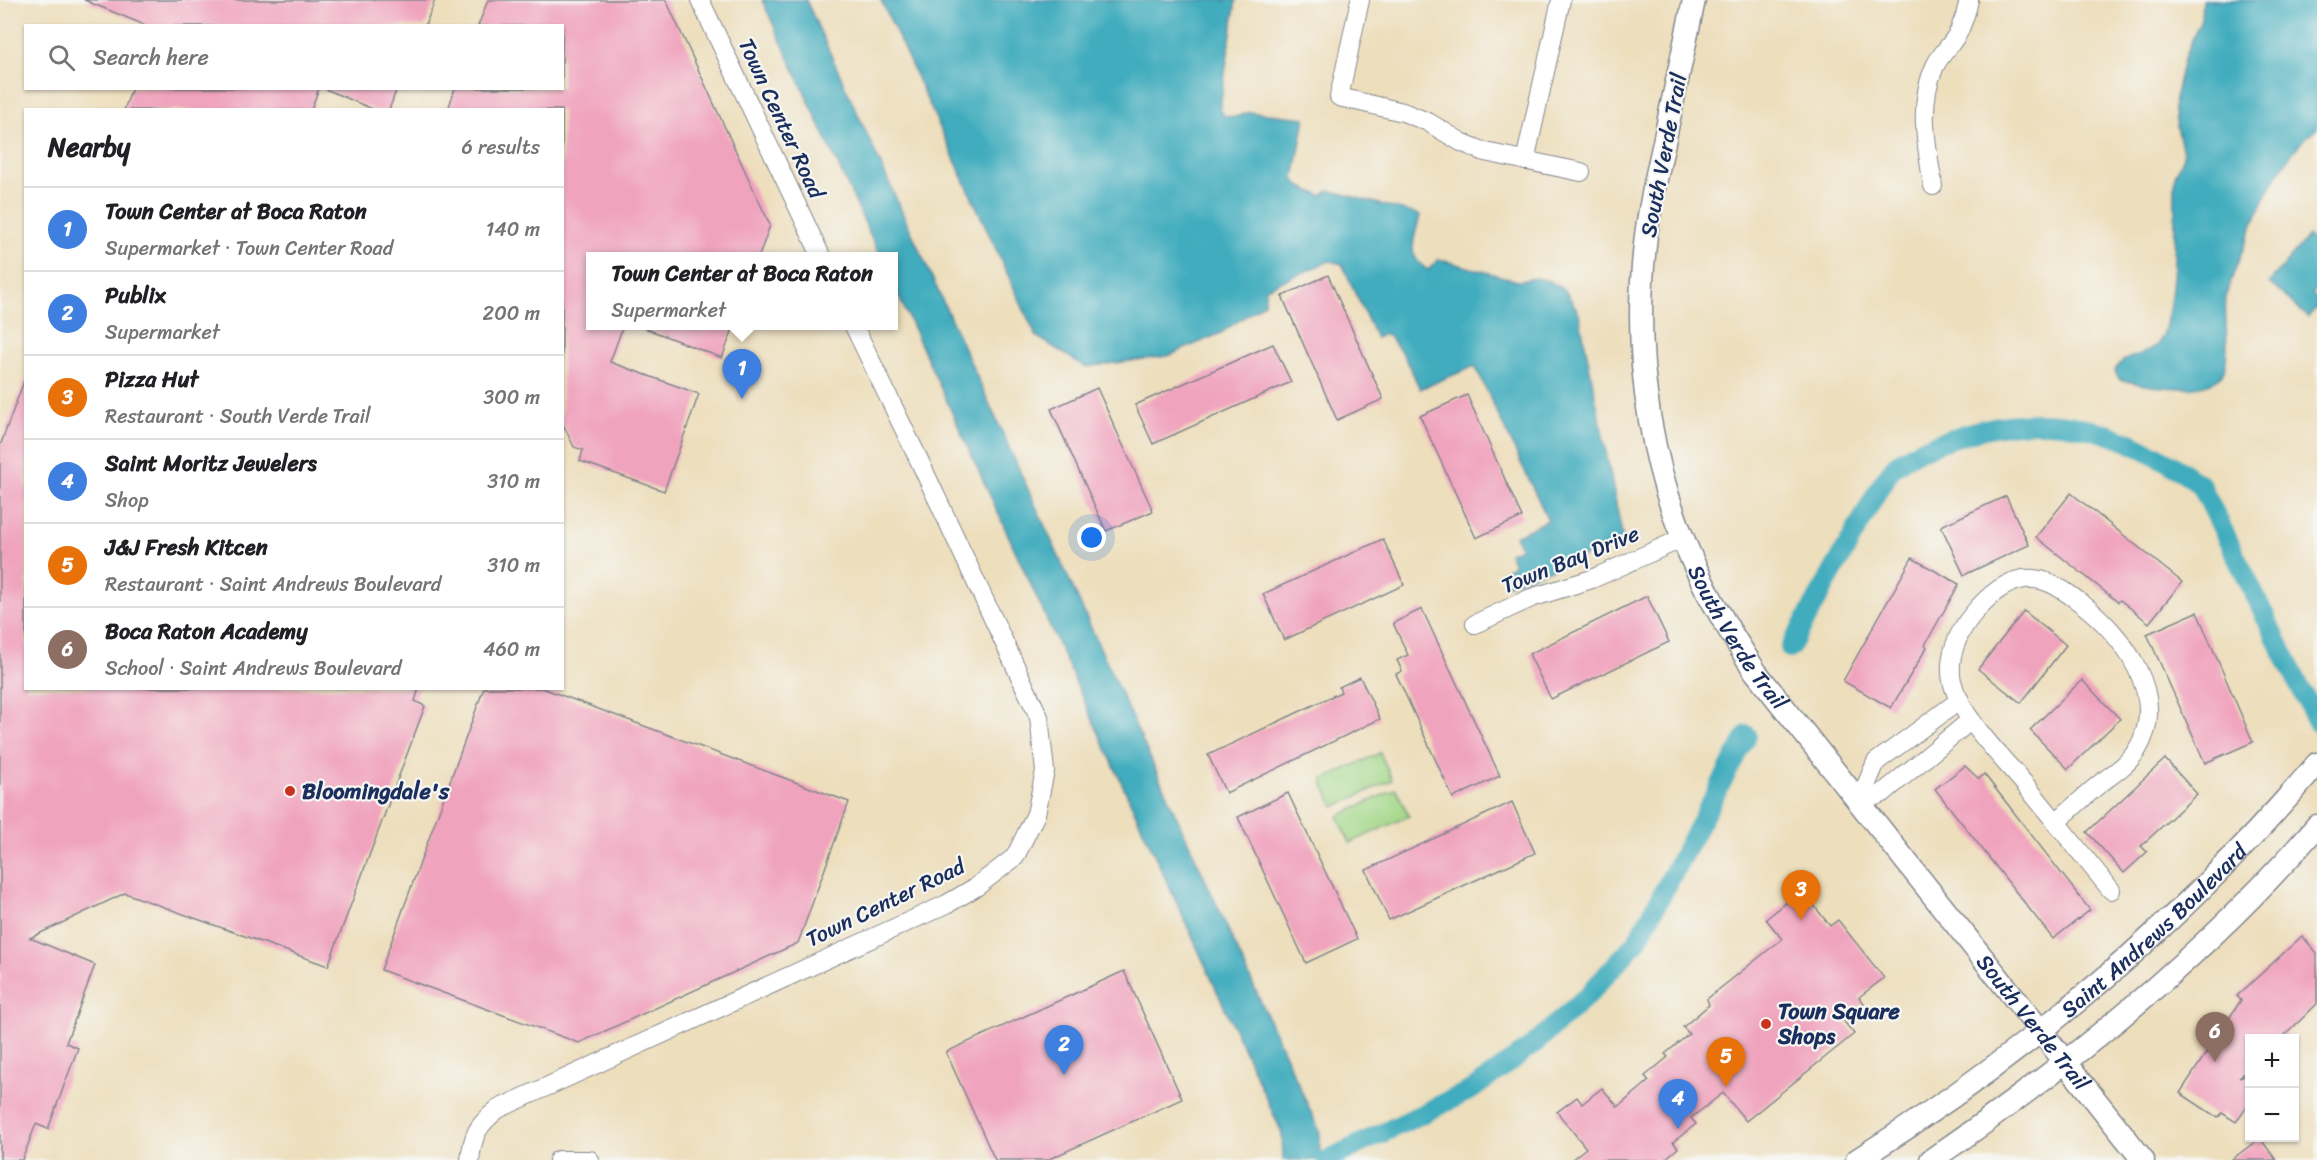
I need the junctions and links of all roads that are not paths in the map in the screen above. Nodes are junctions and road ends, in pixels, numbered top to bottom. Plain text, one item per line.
1 (700, 0) edge
2 (1360, 0) edge
3 (1561, 0) edge
4 (1694, 0) edge
5 (1969, 0) edge
6 (1525, 161) junction
7 (1581, 172) dead end
8 (1933, 186) dead end
9 (819, 252) edge
10 (856, 330) edge
11 (1683, 538) junction
12 (1475, 624) dead end
13 (1960, 700) junction
14 (1971, 720) junction
15 (2317, 764) edge
16 (1859, 802) junction
17 (2056, 822) junction
18 (2317, 825) edge
19 (2110, 890) dead end
20 (2042, 1031) junction
21 (2067, 1062) junction
22 (470, 1160) edge
23 (558, 1160) edge
24 (590, 1160) edge
25 (1857, 1160) edge
26 (1931, 1160) edge
27 (2143, 1160) edge

1 - 9 street, Town Center Road
2 - 6 street
3 - 6 street
4 - 11 street, South Verde Trail
5 - 8 street
6 - 7 street
10 - 22 street, Town Center Road
11 - 12 street, Town Bay Drive
11 - 16 street, South Verde Trail
13 - 14 street
13 - 16 street
13 - 17 street
14 - 16 street
14 - 17 street
15 - 20 street, Saint Andrews Boulevard
16 - 20 street, South Verde Trail
17 - 19 street
18 - 21 street, Saint Andrews Boulevard
20 - 21 street, South Verde Trail
20 - 25 street, Saint Andrews Boulevard
21 - 26 street, Saint Andrews Boulevard
21 - 27 street, South Verde Trail
23 - 24 street

